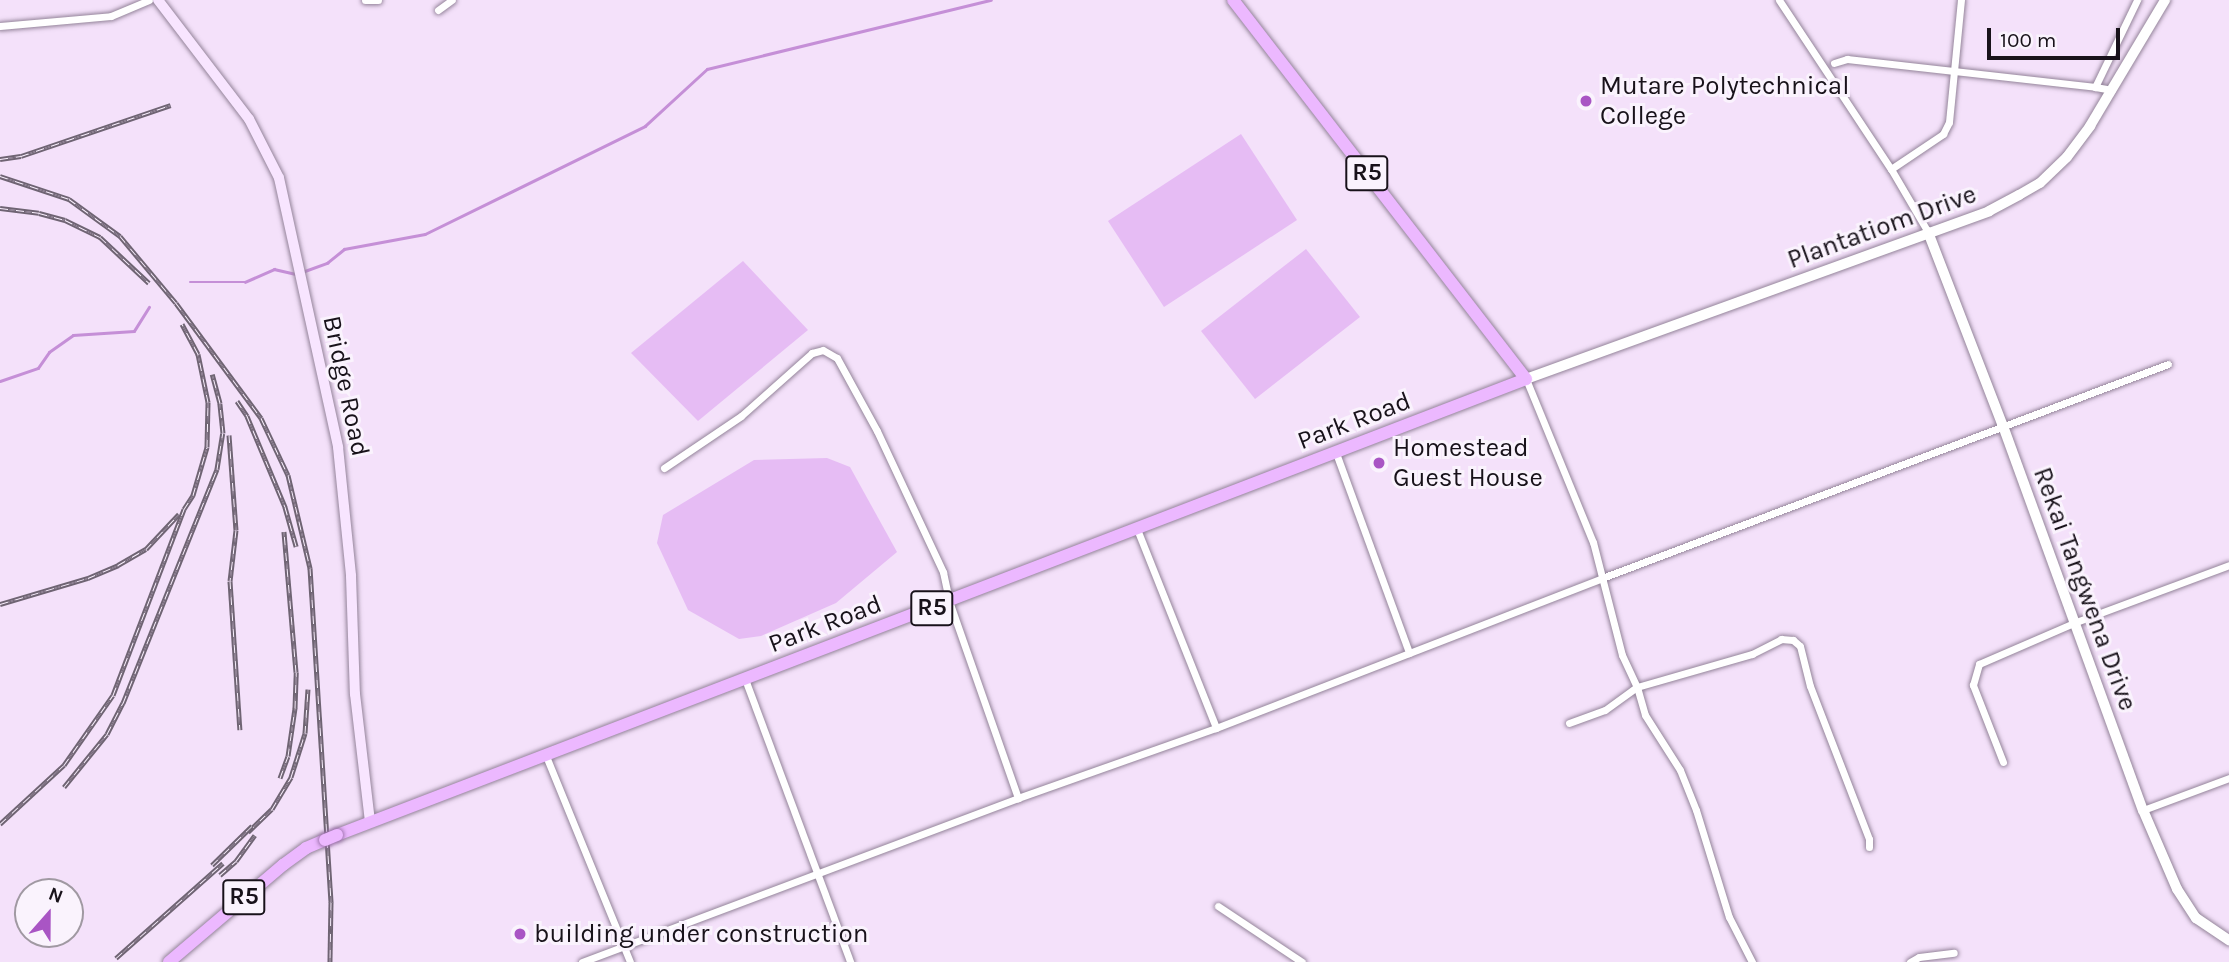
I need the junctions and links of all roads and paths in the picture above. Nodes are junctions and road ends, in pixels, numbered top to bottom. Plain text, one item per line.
1 (149, 0) edge
2 (158, 0) edge
3 (365, 0) edge
4 (377, 0) edge
5 (452, 0) edge
6 (1779, 0) edge
7 (1961, 0) edge
8 (2137, 0) edge
9 (2165, 0) edge
10 (1234, 1) edge
11 (438, 10) dead end
12 (0, 26) edge
13 (1833, 63) dead end
14 (1953, 71) junction
15 (2095, 86) junction
16 (2112, 90) junction
17 (1891, 169) junction
18 (1928, 232) junction
19 (2168, 364) dead end
20 (1526, 379) junction
21 (2003, 426) junction
22 (1336, 453) junction
23 (664, 468) dead end
24 (1138, 529) junction
25 (2229, 565) edge
26 (1602, 578) junction
27 (949, 601) junction
28 (2076, 622) junction
29 (1409, 653) junction
30 (745, 679) junction
31 (1637, 687) junction
32 (1569, 723) dead end
33 (1216, 728) junction
34 (546, 757) junction
35 (2003, 762) dead end
36 (2229, 778) edge
37 (1018, 798) junction
38 (2143, 810) junction
39 (370, 821) junction
40 (1869, 847) dead end
41 (818, 873) junction
42 (1218, 906) dead end
43 (2229, 940) edge
44 (624, 946) junction
45 (1954, 953) dead end
46 (169, 962) edge
47 (582, 962) edge
48 (630, 962) edge
49 (850, 962) edge
50 (1302, 962) edge
51 (1752, 962) edge
52 (1910, 962) edge

1 - 12 street
2 - 39 main road, Bridge Road
3 - 4 street
5 - 11 street
6 - 17 street
7 - 14 street
8 - 15 street
9 - 16 street, Plantatiom Drive
10 - 20 highway, R5
13 - 14 street
14 - 15 street
14 - 17 street
15 - 16 street
16 - 18 street, Plantatiom Drive
17 - 18 street
18 - 20 street, Plantatiom Drive
18 - 21 street, Rekai Tangwena Drive
19 - 21 street
20 - 22 highway, Park Road / R5
20 - 26 street
21 - 26 street
21 - 28 street, Rekai Tangwena Drive
22 - 24 highway, Park Road / R5
22 - 29 street
23 - 27 street
24 - 27 highway, Park Road / R5
24 - 33 street
25 - 28 street
26 - 29 street
26 - 31 street
27 - 30 highway, Park Road / R5
27 - 37 street
28 - 35 street
28 - 38 street, Rekai Tangwena Drive
29 - 33 street
30 - 34 highway, Park Road / R5
30 - 41 street
31 - 32 street
31 - 40 street
31 - 51 street
33 - 37 street
34 - 39 highway, Park Road / R5
34 - 44 street
36 - 38 street
37 - 41 street
38 - 43 street, Rekai Tangwena Drive
39 - 46 highway, Park Road / R5
41 - 44 street
41 - 49 street
42 - 50 street
44 - 47 street
44 - 48 street
45 - 52 street

